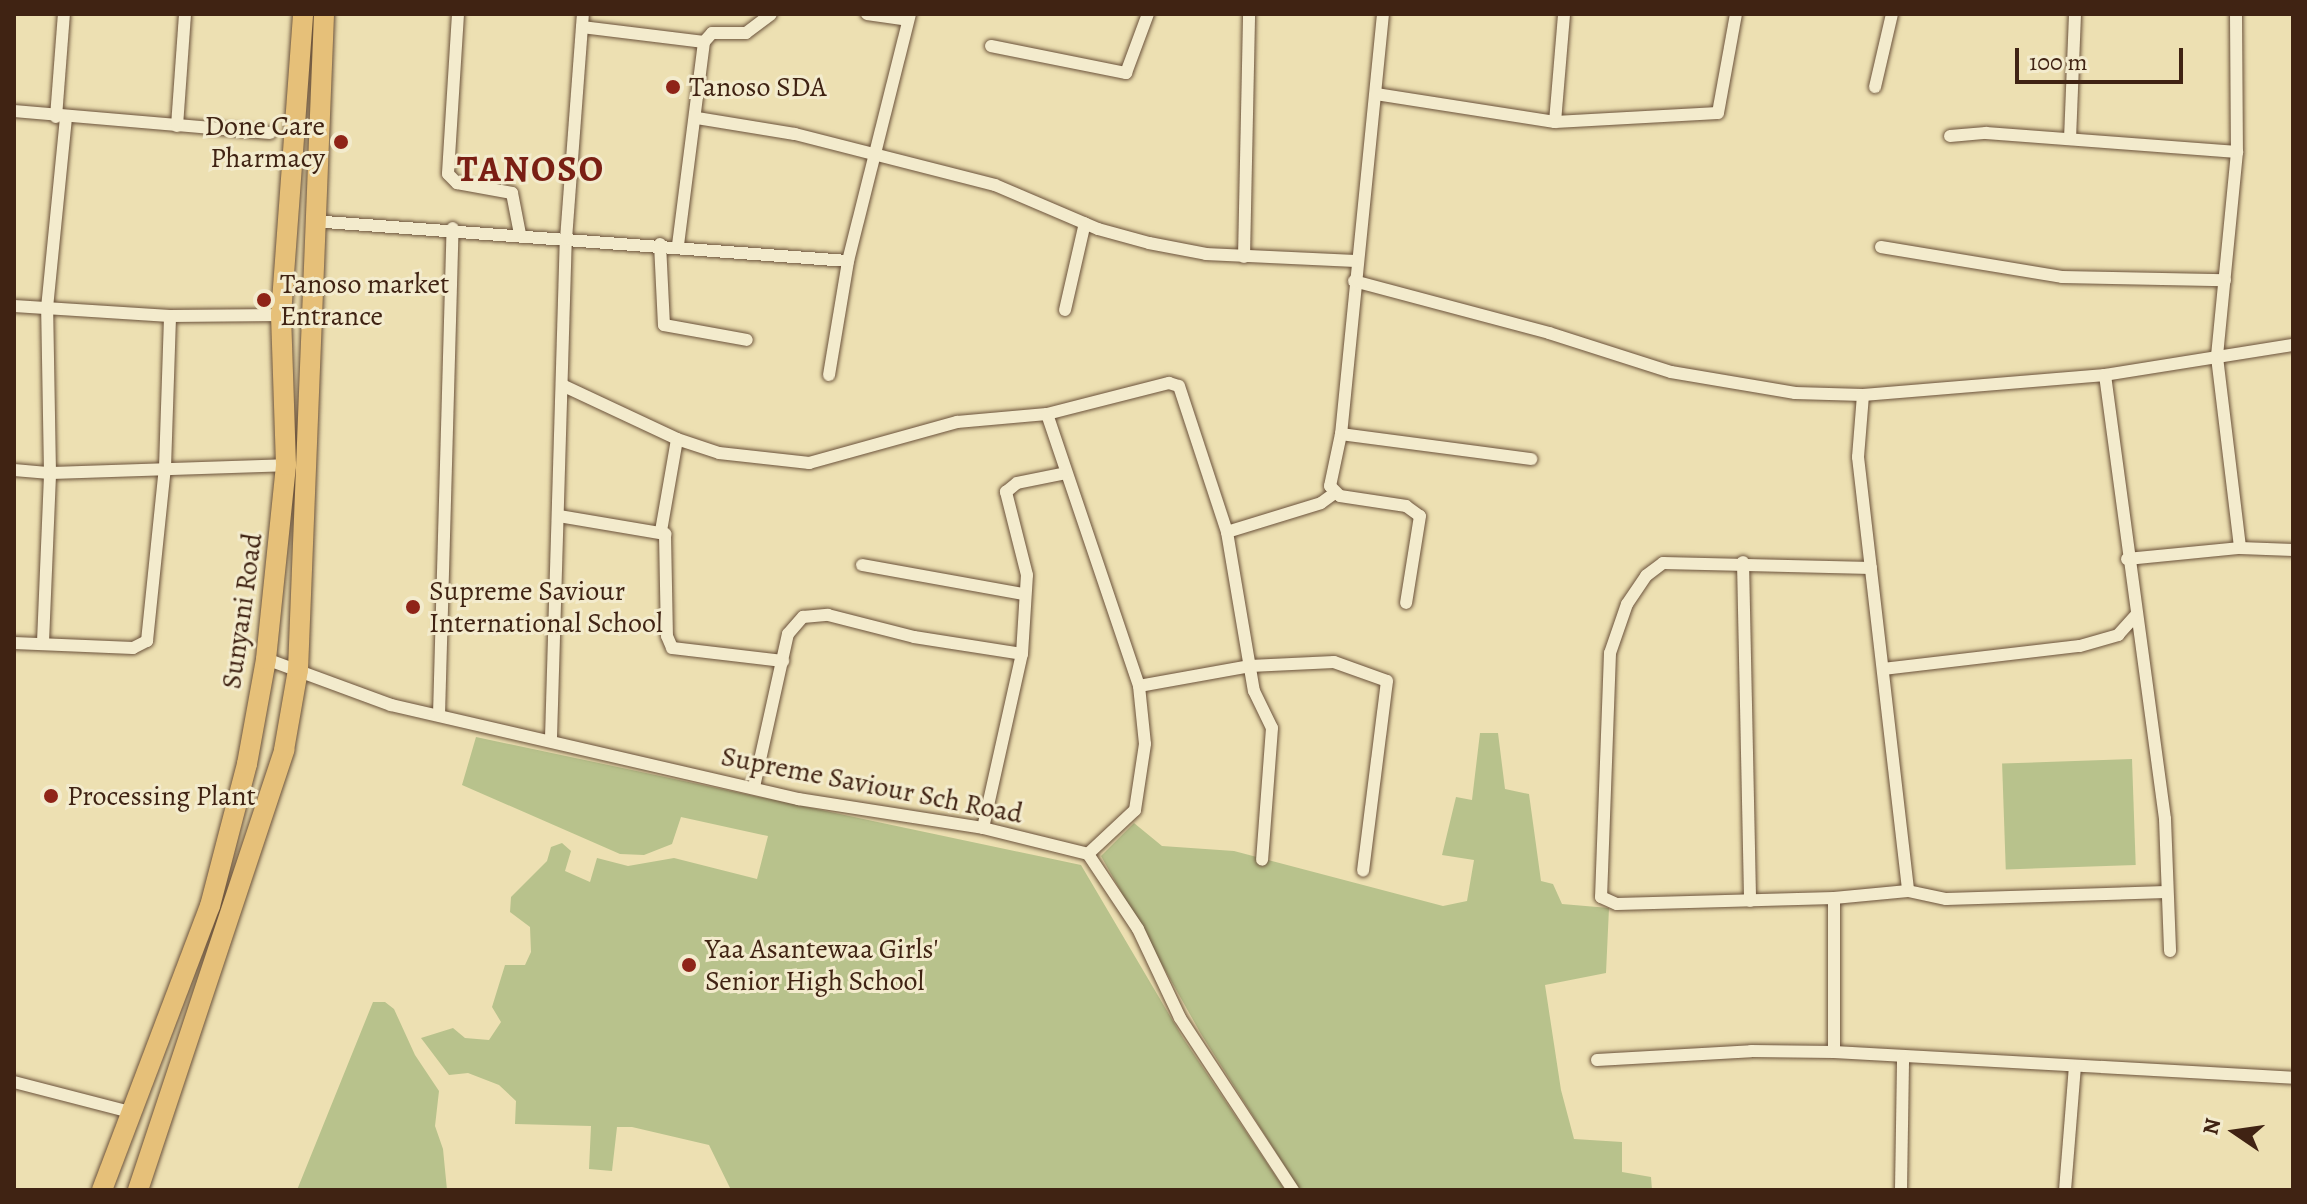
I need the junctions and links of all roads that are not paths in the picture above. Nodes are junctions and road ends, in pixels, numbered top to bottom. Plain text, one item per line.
1 (64, 14) edge
2 (185, 14) edge
3 (303, 14) edge
4 (324, 14) edge
5 (458, 14) edge
6 (771, 14) edge
7 (867, 14) edge
8 (1148, 14) edge
9 (1249, 14) edge
10 (1383, 14) edge
11 (1564, 14) edge
12 (1736, 14) edge
13 (1892, 14) edge
14 (2075, 14) edge
15 (2236, 14) edge
16 (909, 17) edge
17 (583, 20) edge
18 (704, 42) junction
19 (991, 46) dead end
20 (1875, 87) dead end
21 (1376, 94) junction
22 (14, 111) edge
23 (61, 118) junction
24 (697, 118) junction
25 (1555, 122) junction
26 (177, 126) junction
27 (270, 133) dead end
28 (1950, 136) dead end
29 (2070, 139) junction
30 (2237, 152) junction
31 (878, 154) junction
32 (312, 221) junction
33 (1085, 223) junction
34 (453, 228) junction
35 (520, 234) junction
36 (566, 239) junction
37 (660, 244) junction
38 (678, 245) junction
39 (1881, 247) dead end
40 (1244, 257) junction
41 (848, 261) junction
42 (1355, 261) junction
43 (2225, 280) junction
44 (1354, 281) junction
45 (14, 306) edge
46 (47, 308) junction
47 (1065, 310) dead end
48 (281, 315) junction
49 (170, 316) junction
50 (747, 340) dead end
51 (2293, 345) edge
52 (2217, 357) junction
53 (829, 375) dead end
54 (2105, 375) junction
55 (564, 386) junction
56 (1863, 395) junction
57 (1047, 414) junction
58 (1341, 434) junction
59 (677, 439) junction
60 (1531, 459) dead end
61 (286, 465) junction
62 (165, 468) junction
63 (14, 470) edge
64 (50, 473) junction
65 (1066, 473) junction
66 (1329, 498) junction
67 (559, 516) junction
68 (661, 531) junction
69 (1227, 532) junction
70 (2240, 548) junction
71 (2293, 550) edge
72 (2127, 559) junction
73 (1743, 562) junction
74 (862, 565) dead end
75 (1871, 568) junction
76 (1023, 594) junction
77 (1406, 603) dead end
78 (2137, 614) junction
79 (43, 642) junction
80 (14, 643) edge
81 (1022, 654) junction
82 (266, 659) junction
83 (783, 661) junction
84 (1250, 666) junction
85 (1883, 669) junction
86 (298, 670) junction
87 (1139, 686) junction
88 (439, 715) junction
89 (551, 738) junction
90 (754, 787) junction
91 (983, 828) junction
92 (1088, 854) junction
93 (1262, 860) dead end
94 (1363, 870) dead end
95 (1908, 891) junction
96 (2166, 892) junction
97 (1834, 898) junction
98 (1750, 901) junction
99 (2170, 951) dead end
100 (1834, 1052) junction
101 (1903, 1058) junction
102 (1597, 1060) dead end
103 (2075, 1067) junction
104 (2293, 1078) edge
105 (14, 1082) edge
106 (130, 1112) junction
107 (102, 1190) edge
108 (138, 1190) edge
109 (1293, 1190) edge
110 (1901, 1190) edge
111 (2065, 1190) edge

1 - 23 street
2 - 26 street
3 - 48 main road, Sunyani Road
4 - 32 main road, Sunyani Road
5 - 35 street
6 - 18 street
7 - 16 street
8 - 19 street
9 - 40 street
10 - 21 street
11 - 25 street
12 - 25 street
13 - 20 street
14 - 29 street
15 - 30 street
16 - 31 street
17 - 18 street
17 - 36 street
18 - 24 street
21 - 25 street
21 - 42 street
22 - 23 street
23 - 26 street
23 - 46 street
24 - 31 street
24 - 38 street
26 - 27 street
28 - 29 street
29 - 30 street
30 - 43 street
31 - 33 street
31 - 41 street
32 - 34 street
32 - 86 main road, Sunyani Road
33 - 40 street
33 - 47 street
34 - 35 street
34 - 88 street
35 - 36 street
36 - 37 street
36 - 55 street
37 - 38 street
37 - 50 street
38 - 41 street
39 - 43 street
40 - 42 street
41 - 53 street
42 - 44 street
43 - 52 street
44 - 56 street
44 - 58 street
45 - 46 street
46 - 49 street
46 - 64 street
48 - 49 street
48 - 61 main road, Sunyani Road
49 - 62 street
51 - 52 street
52 - 54 street
52 - 70 street
54 - 56 street
54 - 72 street
55 - 59 street
55 - 67 street
56 - 75 street
57 - 59 street
57 - 65 street
57 - 69 street
58 - 60 street
58 - 66 street
59 - 68 street
61 - 62 street
61 - 82 main road, Sunyani Road
62 - 64 street
62 - 79 street
63 - 64 street
64 - 79 street
65 - 76 street
65 - 87 street
66 - 69 street
66 - 77 street
67 - 68 street
67 - 89 street
68 - 83 street
69 - 84 street
70 - 71 street
70 - 72 street
72 - 78 street
73 - 75 street
73 - 98 street
73 - 98 street
74 - 76 street
75 - 85 street
76 - 81 street
78 - 85 street
78 - 96 street
79 - 80 street
81 - 83 street
81 - 91 street
82 - 86 street, Supreme Saviour Sch Road
82 - 106 main road, Sunyani Road
83 - 90 street
84 - 87 street
84 - 93 street
84 - 94 street
85 - 95 street
86 - 88 street, Supreme Saviour Sch Road
86 - 108 main road, Sunyani Road
87 - 92 street
88 - 89 street, Supreme Saviour Sch Road
89 - 90 street, Supreme Saviour Sch Road
90 - 91 street, Supreme Saviour Sch Road
91 - 92 street, Supreme Saviour Sch Road
92 - 109 street
95 - 96 street
95 - 97 street
96 - 99 street
97 - 98 street
97 - 100 street
100 - 101 street
100 - 102 street
101 - 103 street
101 - 110 street
103 - 104 street
103 - 111 street
105 - 106 street
106 - 107 main road, Sunyani Road

